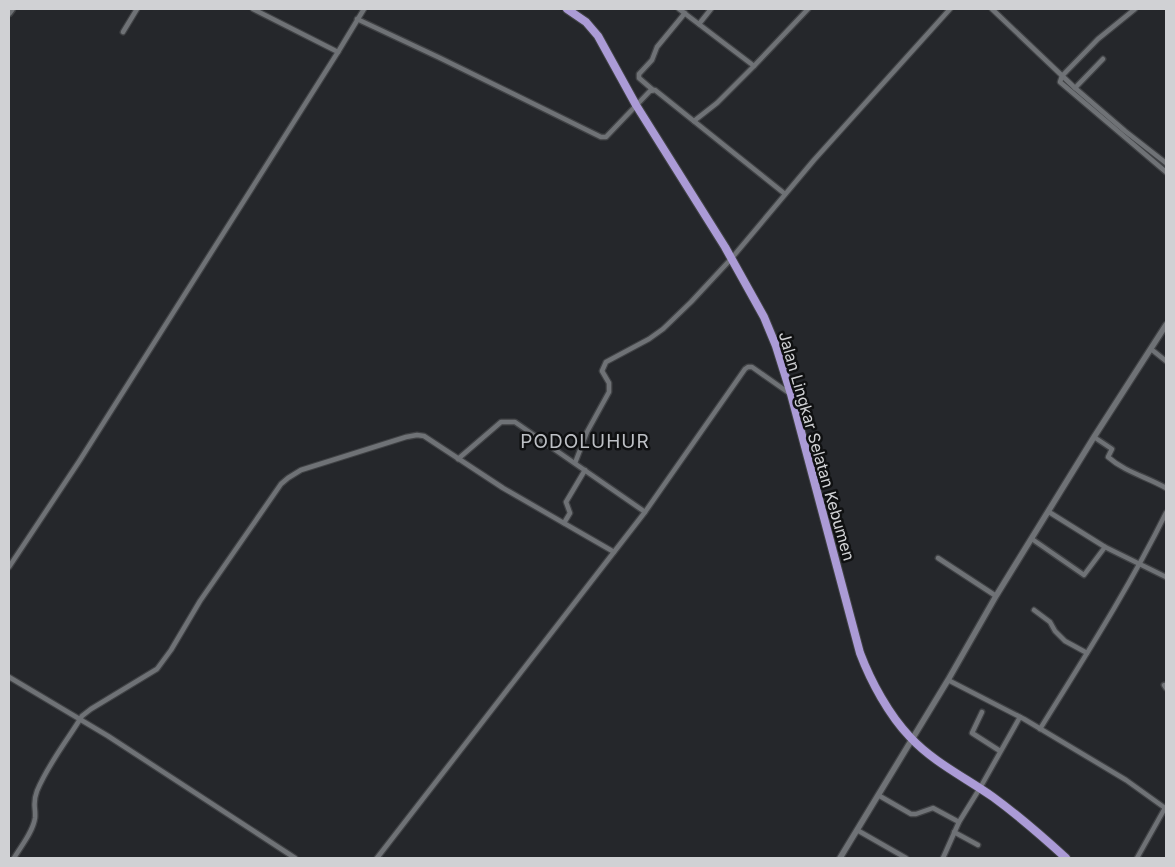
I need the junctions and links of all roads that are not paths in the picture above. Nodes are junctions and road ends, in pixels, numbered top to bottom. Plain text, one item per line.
1 (12, 9) edge
2 (137, 9) edge
3 (253, 9) edge
4 (364, 9) edge
5 (567, 9) edge
6 (679, 9) edge
7 (711, 9) edge
8 (808, 9) edge
9 (950, 9) edge
10 (992, 9) edge
11 (1135, 9) edge
12 (9, 13) edge
13 (685, 13) junction
14 (357, 19) junction
15 (699, 24) junction
16 (123, 32) dead end
17 (338, 52) junction
18 (1102, 59) dead end
19 (754, 66) junction
20 (1062, 76) junction
21 (1076, 88) junction
22 (653, 90) junction
23 (636, 105) junction
24 (694, 121) junction
25 (1166, 163) edge
26 (1166, 172) edge
27 (783, 192) junction
28 (731, 258) junction
29 (1166, 325) edge
30 (1150, 349) junction
31 (1166, 361) edge
32 (791, 394) junction
33 (1094, 437) junction
34 (458, 459) junction
35 (575, 463) junction
36 (586, 470) junction
37 (1166, 488) edge
38 (644, 512) junction
39 (1049, 512) junction
40 (1166, 513) edge
41 (564, 523) junction
42 (1032, 539) junction
43 (1106, 547) junction
44 (614, 552) junction
45 (938, 558) dead end
46 (1140, 564) junction
47 (9, 567) edge
48 (1166, 578) edge
49 (996, 596) junction
50 (1034, 610) dead end
51 (1087, 653) junction
52 (9, 677) edge
53 (948, 680) junction
54 (982, 712) dead end
55 (1020, 718) junction
56 (80, 719) junction
57 (1040, 729) junction
58 (909, 737) junction
59 (1000, 751) junction
60 (980, 788) junction
61 (878, 795) junction
62 (1166, 808) edge
63 (959, 822) junction
64 (857, 830) junction
65 (954, 832) junction
66 (978, 845) dead end
67 (14, 858) edge
68 (295, 858) edge
69 (377, 858) edge
70 (840, 858) edge
71 (906, 858) edge
72 (943, 858) edge
73 (1066, 858) edge
74 (1137, 858) edge

1 - 12 main road
2 - 16 street
3 - 17 street
4 - 14 street
5 - 23 highway, Jalan Lingkar Selatan Kebumen
6 - 13 street
7 - 15 street
8 - 19 street
9 - 27 street
10 - 20 street
11 - 20 street
13 - 15 street
13 - 22 street
14 - 17 street
14 - 23 street
15 - 19 street
17 - 47 street
18 - 21 street
19 - 24 street
20 - 21 street
20 - 26 street
21 - 25 street
22 - 23 street
22 - 24 street
23 - 28 highway, Jalan Lingkar Selatan Kebumen
24 - 27 street
27 - 28 street
28 - 32 highway, Jalan Lingkar Selatan Kebumen
28 - 35 street
29 - 30 street
30 - 31 street
30 - 33 street
32 - 38 street
32 - 58 highway, Jalan Lingkar Selatan Kebumen
33 - 37 street
33 - 39 street
34 - 35 street
34 - 41 street
34 - 56 street
35 - 36 street
36 - 38 street
36 - 41 street
38 - 44 street
39 - 42 street
39 - 43 street
40 - 46 street
41 - 44 street
42 - 43 street
42 - 49 street
43 - 46 street
44 - 69 street
45 - 49 street
46 - 48 street
46 - 51 street
49 - 53 street
50 - 51 street
51 - 57 street
52 - 56 street
53 - 55 street
53 - 58 street
54 - 59 street
55 - 57 street
55 - 59 street
56 - 67 street
56 - 68 street
57 - 62 street
58 - 60 highway, Jalan Lingkar Selatan Kebumen
58 - 61 street
59 - 60 street
60 - 63 street
60 - 73 highway, Jalan Lingkar Selatan Kebumen
61 - 63 street
61 - 64 street
62 - 74 street
63 - 65 street
64 - 70 street
64 - 71 street
65 - 66 street
65 - 72 street

